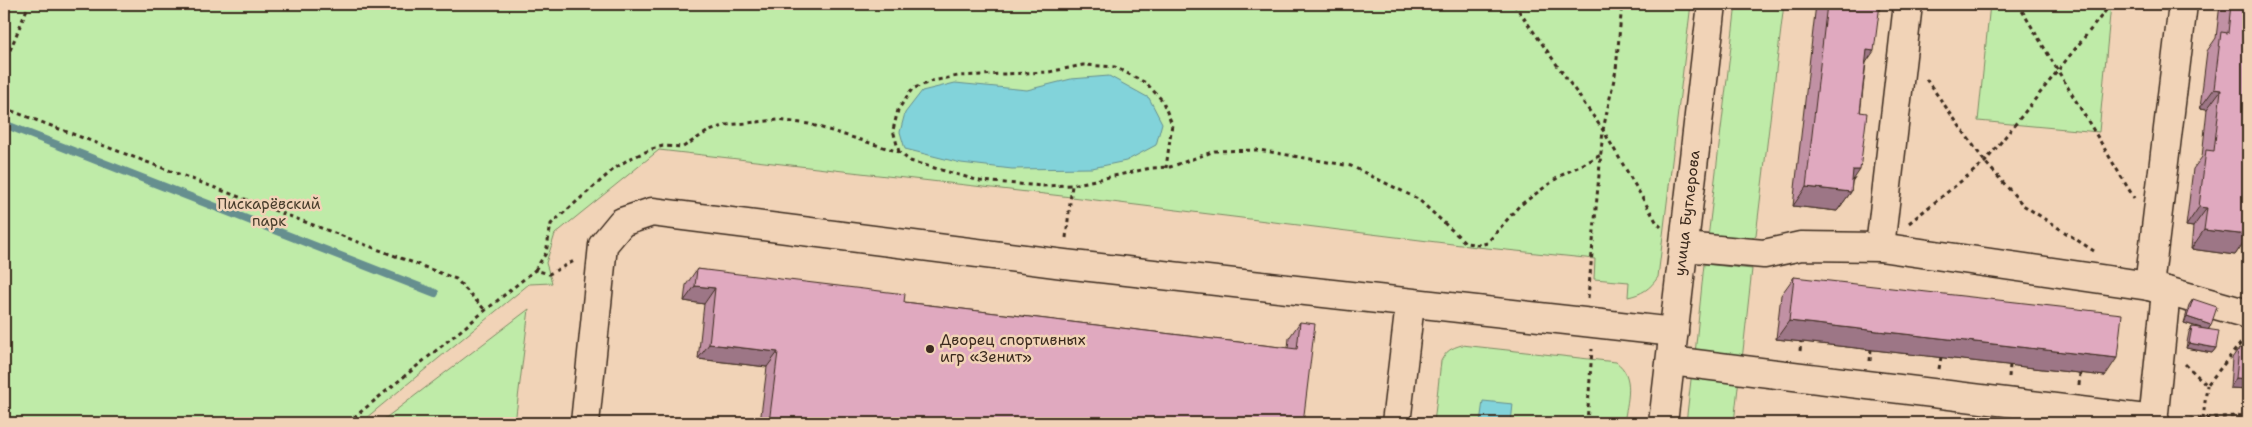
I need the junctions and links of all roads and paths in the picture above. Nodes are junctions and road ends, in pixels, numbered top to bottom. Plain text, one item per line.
1 (29, 4) edge
2 (1514, 4) edge
3 (1622, 4) edge
4 (1712, 4) edge
5 (1908, 4) edge
6 (2018, 4) edge
7 (2111, 4) edge
8 (2183, 4) edge
9 (1903, 47) junction
10 (4, 65) edge
11 (2058, 71) junction
12 (4, 108) edge
13 (1604, 130) junction
14 (899, 152) junction
15 (1601, 155) junction
16 (1985, 162) junction
17 (1166, 168) junction
18 (1072, 185) junction
19 (2136, 202) dead end
20 (603, 246) junction
21 (1684, 247) junction
22 (1880, 247) junction
23 (2102, 256) dead end
24 (1064, 264) junction
25 (535, 270) junction
26 (2158, 288) junction
27 (1587, 291) dead end
28 (1410, 304) junction
29 (485, 310) junction
30 (2248, 314) edge
31 (1674, 332) junction
32 (2248, 334) edge
33 (2161, 341) junction
34 (1593, 354) dead end
35 (1671, 361) junction
36 (2207, 386) junction
37 (2248, 415) edge
38 (2203, 419) junction
39 (2155, 422) edge
40 (347, 423) edge
41 (585, 423) edge
42 (1396, 423) edge
43 (1586, 423) edge
44 (1664, 423) edge

1 - 10 path
2 - 13 path
3 - 13 path
4 - 21 street, улица Бутлерова
5 - 9 street
6 - 11 path
7 - 11 path
8 - 26 street
9 - 16 path
9 - 22 street
11 - 16 path
11 - 19 path
12 - 29 path
13 - 15 path
13 - 21 path
14 - 17 path
14 - 18 path
14 - 25 path
15 - 17 path
15 - 27 path
16 - 22 path
16 - 23 path
17 - 18 path
18 - 24 path
20 - 24 street
20 - 25 path
20 - 41 street
21 - 22 street
21 - 31 street, улица Бутлерова
22 - 26 street
24 - 28 street
25 - 29 path
26 - 30 street
26 - 33 street
28 - 31 street
28 - 42 street
29 - 40 path
31 - 35 street, улица Бутлерова
32 - 36 path
33 - 36 path
33 - 39 street
34 - 43 path
35 - 39 street
35 - 44 street, улица Бутлерова
36 - 38 path
37 - 38 path
38 - 39 path

